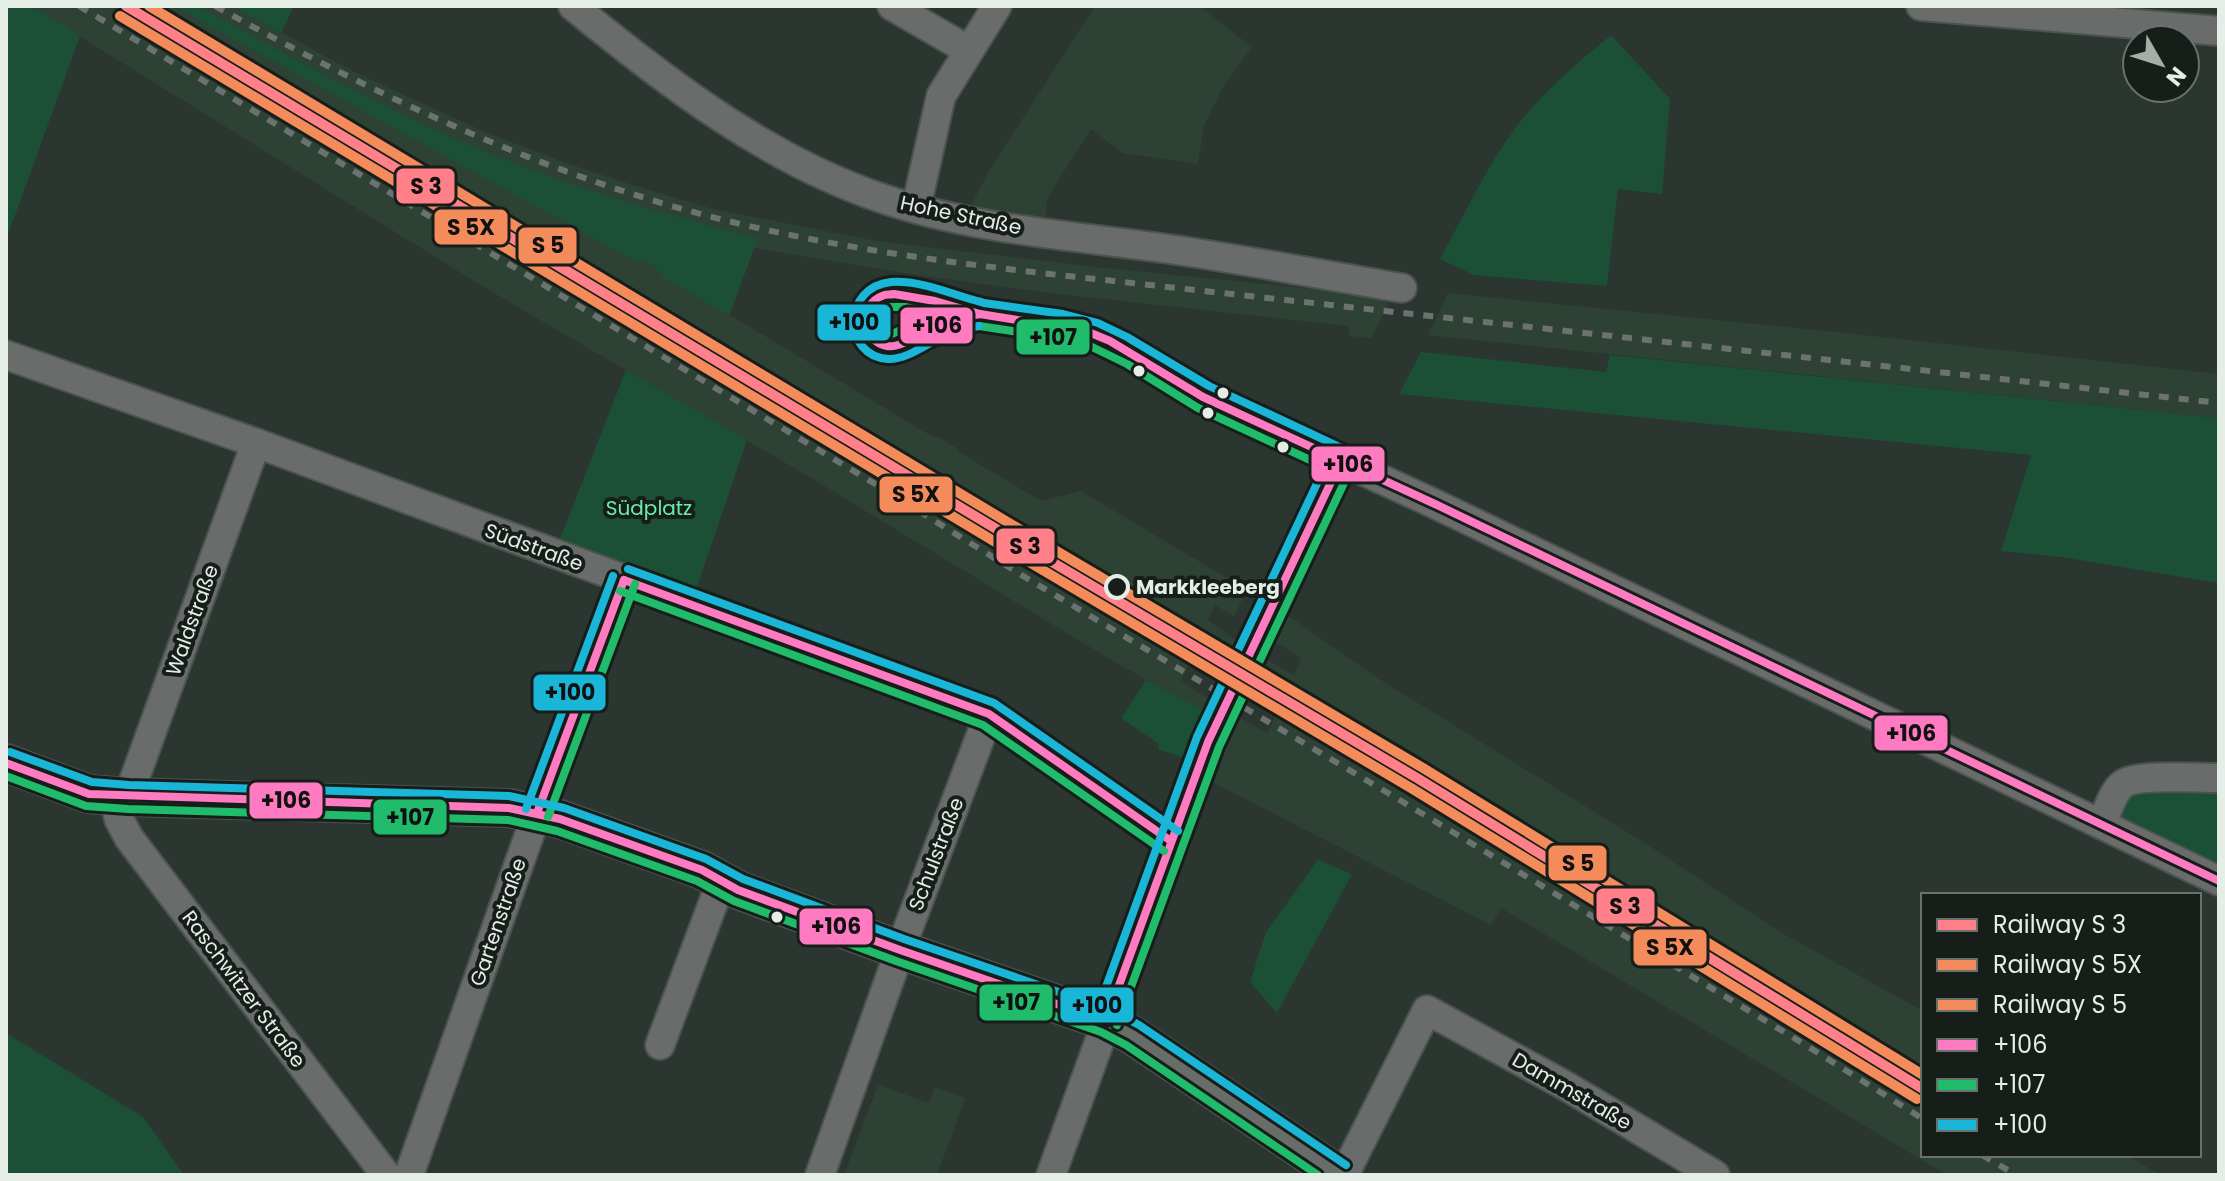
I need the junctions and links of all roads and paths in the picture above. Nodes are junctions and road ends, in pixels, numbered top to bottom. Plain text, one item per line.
1 (573, 6) edge
2 (892, 6) edge
3 (997, 6) edge
4 (1921, 6) edge
5 (2219, 31) edge
6 (968, 50) junction
7 (916, 208) junction
8 (1402, 288) dead end
9 (980, 314) dead end
10 (6, 355) edge
11 (256, 443) junction
12 (1341, 461) junction
13 (624, 580) junction
14 (989, 714) junction
15 (6, 763) edge
16 (2219, 778) edge
17 (121, 797) junction
18 (537, 813) junction
19 (2102, 823) junction
20 (1171, 841) junction
21 (2219, 881) edge
22 (721, 882) junction
23 (900, 950) junction
24 (1106, 1021) junction
25 (660, 1045) dead end
26 (1675, 1165) edge
27 (386, 1175) edge
28 (409, 1175) edge
29 (820, 1175) edge
30 (1051, 1175) edge
31 (1341, 1175) edge
32 (1715, 1175) edge

1 - 7 street, Hohe Straße
2 - 6 street
3 - 6 street
4 - 5 street
6 - 7 street
7 - 8 street, Hohe Straße
9 - 12 street
10 - 11 street, Südstraße
11 - 13 street, Südstraße
11 - 17 street, Waldstraße
12 - 19 street
12 - 20 street
13 - 14 street, Südstraße
13 - 18 street, Gartenstraße
14 - 20 street, Südstraße
14 - 23 street, Schulstraße
15 - 17 main road
16 - 19 street
17 - 18 main road
17 - 27 street, Raschwitzer Straße
18 - 22 main road
18 - 28 street, Gartenstraße
19 - 21 street
20 - 24 street
22 - 23 main road
22 - 25 street
23 - 24 main road
23 - 29 street, Schulstraße
24 - 30 street
24 - 31 main road
26 - 31 street, Dammstraße
26 - 32 street, Dammstraße

